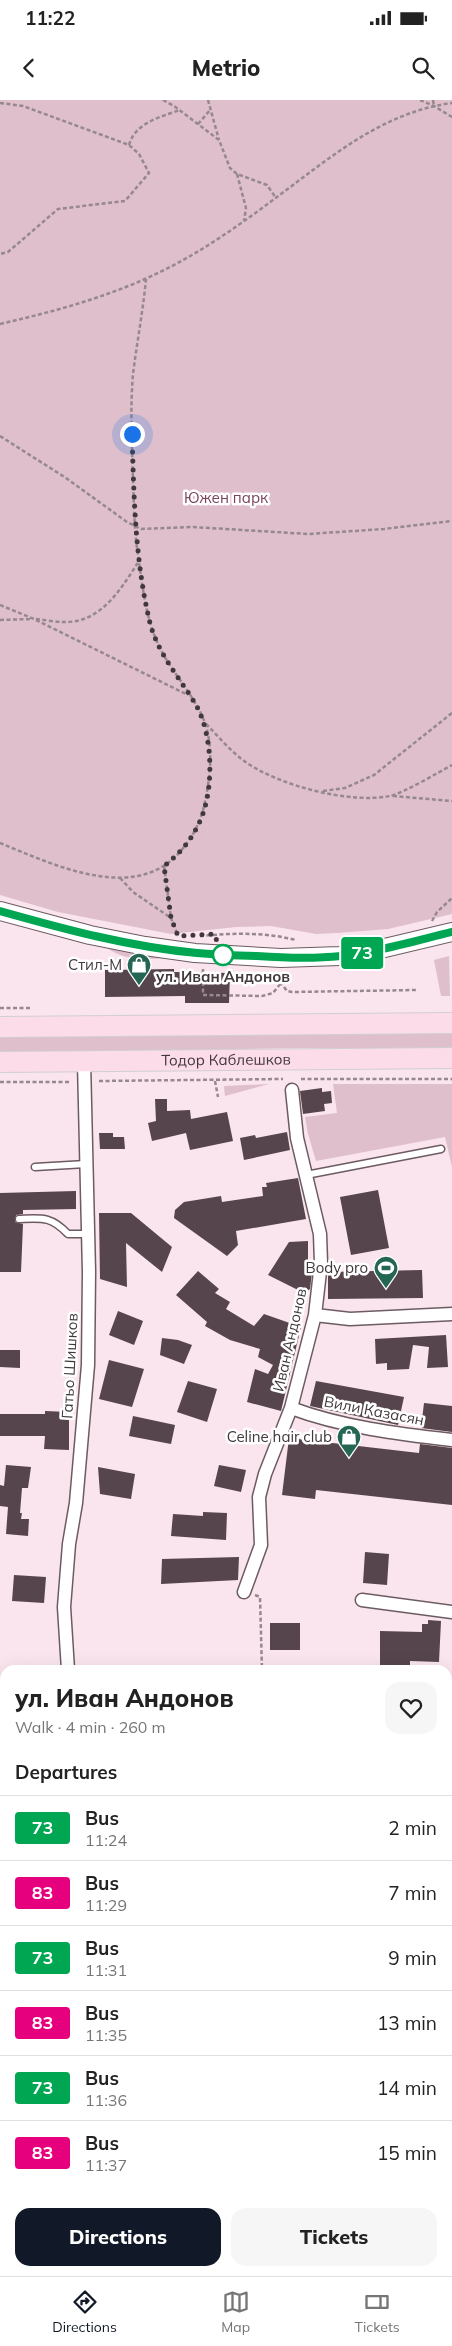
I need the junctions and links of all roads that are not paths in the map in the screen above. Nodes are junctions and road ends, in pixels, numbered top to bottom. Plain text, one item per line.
1 (0, 911) edge
2 (452, 932) edge
3 (452, 1023) edge
4 (0, 1027) edge
5 (452, 1058) edge
6 (0, 1062) edge
7 (84, 1062) junction
8 (292, 1084) road end
9 (441, 1149) dead end
10 (86, 1164) junction
11 (35, 1167) dead end
12 (306, 1175) junction
13 (19, 1219) dead end
14 (88, 1234) junction
15 (452, 1314) edge
16 (315, 1315) junction
17 (291, 1408) junction
18 (452, 1440) edge
19 (244, 1592) road end
20 (362, 1600) dead end
21 (452, 1612) edge
22 (68, 1665) edge

1 - 2 main road
3 - 4 main road
5 - 7 main road, Тодор Каблешков
6 - 7 main road, Тодор Каблешков
7 - 10 street, Гатьо Шишков
8 - 12 street, Иван Андонов
9 - 12 lane
10 - 11 lane
10 - 14 street, Гатьо Шишков
12 - 16 street, Иван Андонов
13 - 14 lane
14 - 22 street, Гатьо Шишков
15 - 16 street
16 - 17 street, Иван Андонов
17 - 18 street, Вили Казасян
17 - 19 street, Иван Андонов
20 - 21 street

